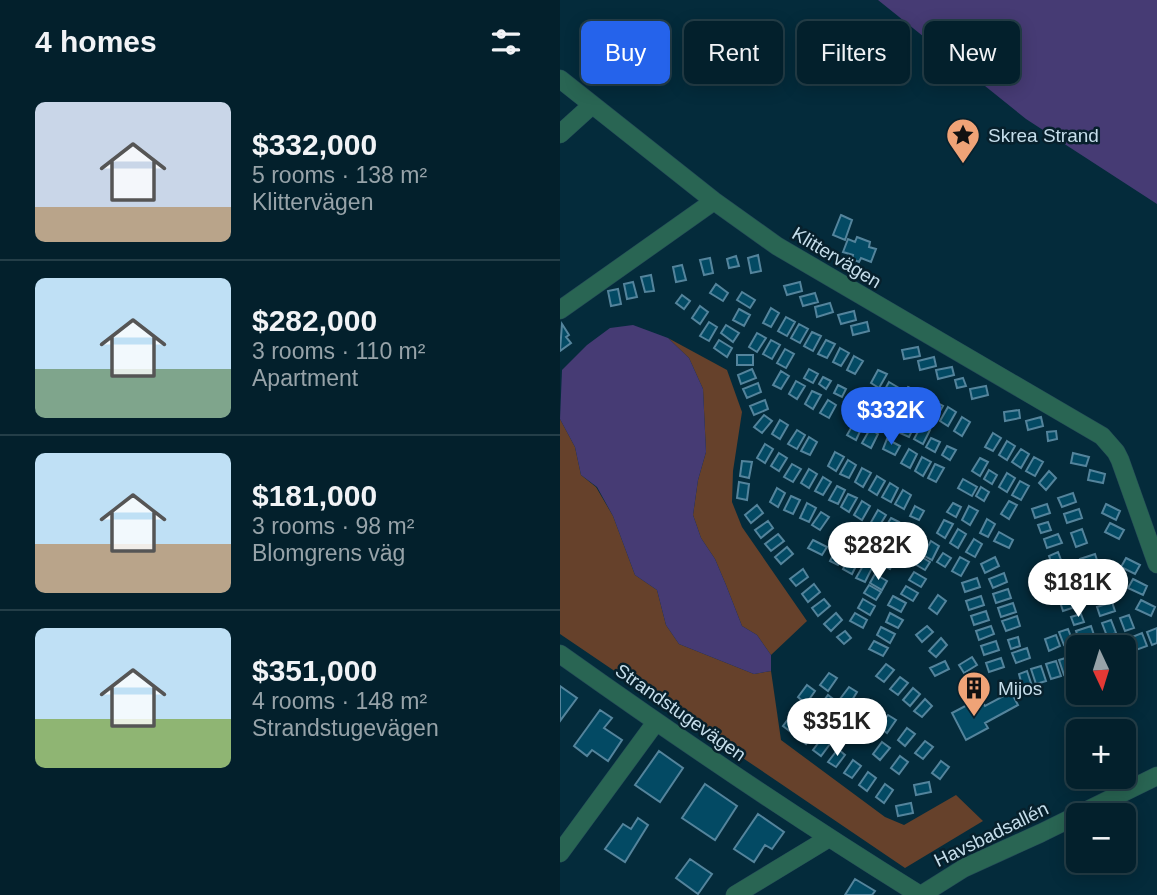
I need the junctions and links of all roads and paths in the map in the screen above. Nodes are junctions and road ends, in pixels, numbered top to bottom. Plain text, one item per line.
1 (560, 79) edge
2 (592, 106) junction
3 (560, 135) edge
4 (714, 201) junction
5 (560, 310) edge
6 (1157, 564) edge
7 (560, 654) edge
8 (656, 722) junction
9 (1157, 776) edge
10 (829, 838) junction
11 (560, 853) edge
12 (735, 895) edge
13 (921, 895) edge

1 - 2 street, Klittervägen
2 - 3 street
2 - 4 street, Klittervägen
4 - 5 street
4 - 6 street, Klittervägen
7 - 8 street, Strandstugevägen
8 - 10 street, Strandstugevägen
8 - 11 street
9 - 13 street, Havsbadsallén
10 - 12 street
10 - 13 street, Strandstugevägen

